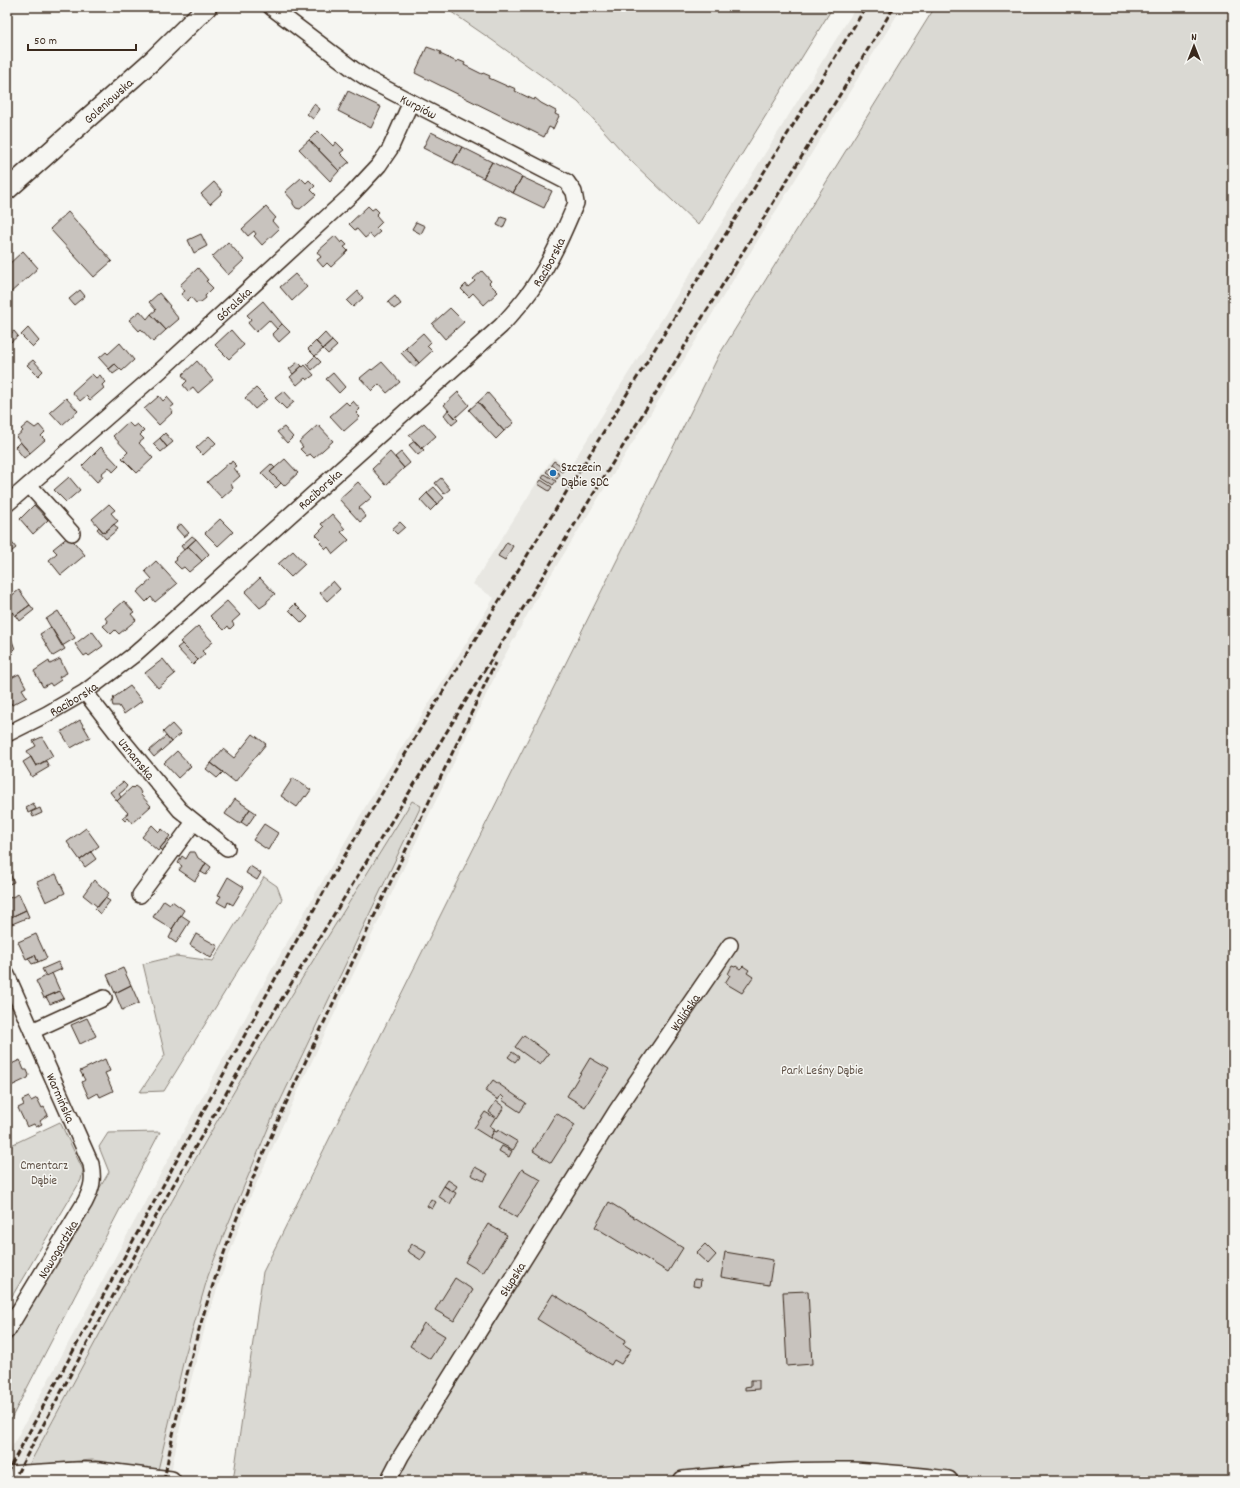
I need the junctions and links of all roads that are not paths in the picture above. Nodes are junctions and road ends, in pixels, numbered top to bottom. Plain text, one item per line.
1 (207, 7) edge
2 (271, 7) edge
3 (411, 102) junction
4 (7, 190) edge
5 (574, 192) joint
6 (29, 485) junction
7 (7, 504) edge
8 (72, 533) dead end
9 (85, 692) junction
10 (7, 734) edge
11 (194, 822) junction
12 (227, 848) dead end
13 (140, 895) dead end
14 (730, 945) dead end
15 (7, 975) edge
16 (104, 998) dead end
17 (32, 1031) junction
18 (638, 1079) joint
19 (91, 1164) joint
20 (7, 1331) edge
21 (7, 1476) edge
22 (171, 1481) edge
23 (388, 1481) edge
24 (683, 1481) edge
25 (948, 1481) edge

1 - 4 street, Goleniowska
2 - 3 street, Kurpiów
3 - 5 street, Kurpiów
3 - 6 street, Góralska
5 - 9 street, Raciborska
6 - 7 street, Góralska
6 - 8 street
9 - 10 street, Raciborska
9 - 11 street, Uznamska
11 - 12 street, Uznamska
11 - 13 street
14 - 18 street, Wolińska
15 - 17 street, Warmińska
16 - 17 street
17 - 19 street, Warmińska
18 - 23 street, Słupska
19 - 20 street, Nowogardzka
21 - 22 street
24 - 25 street

